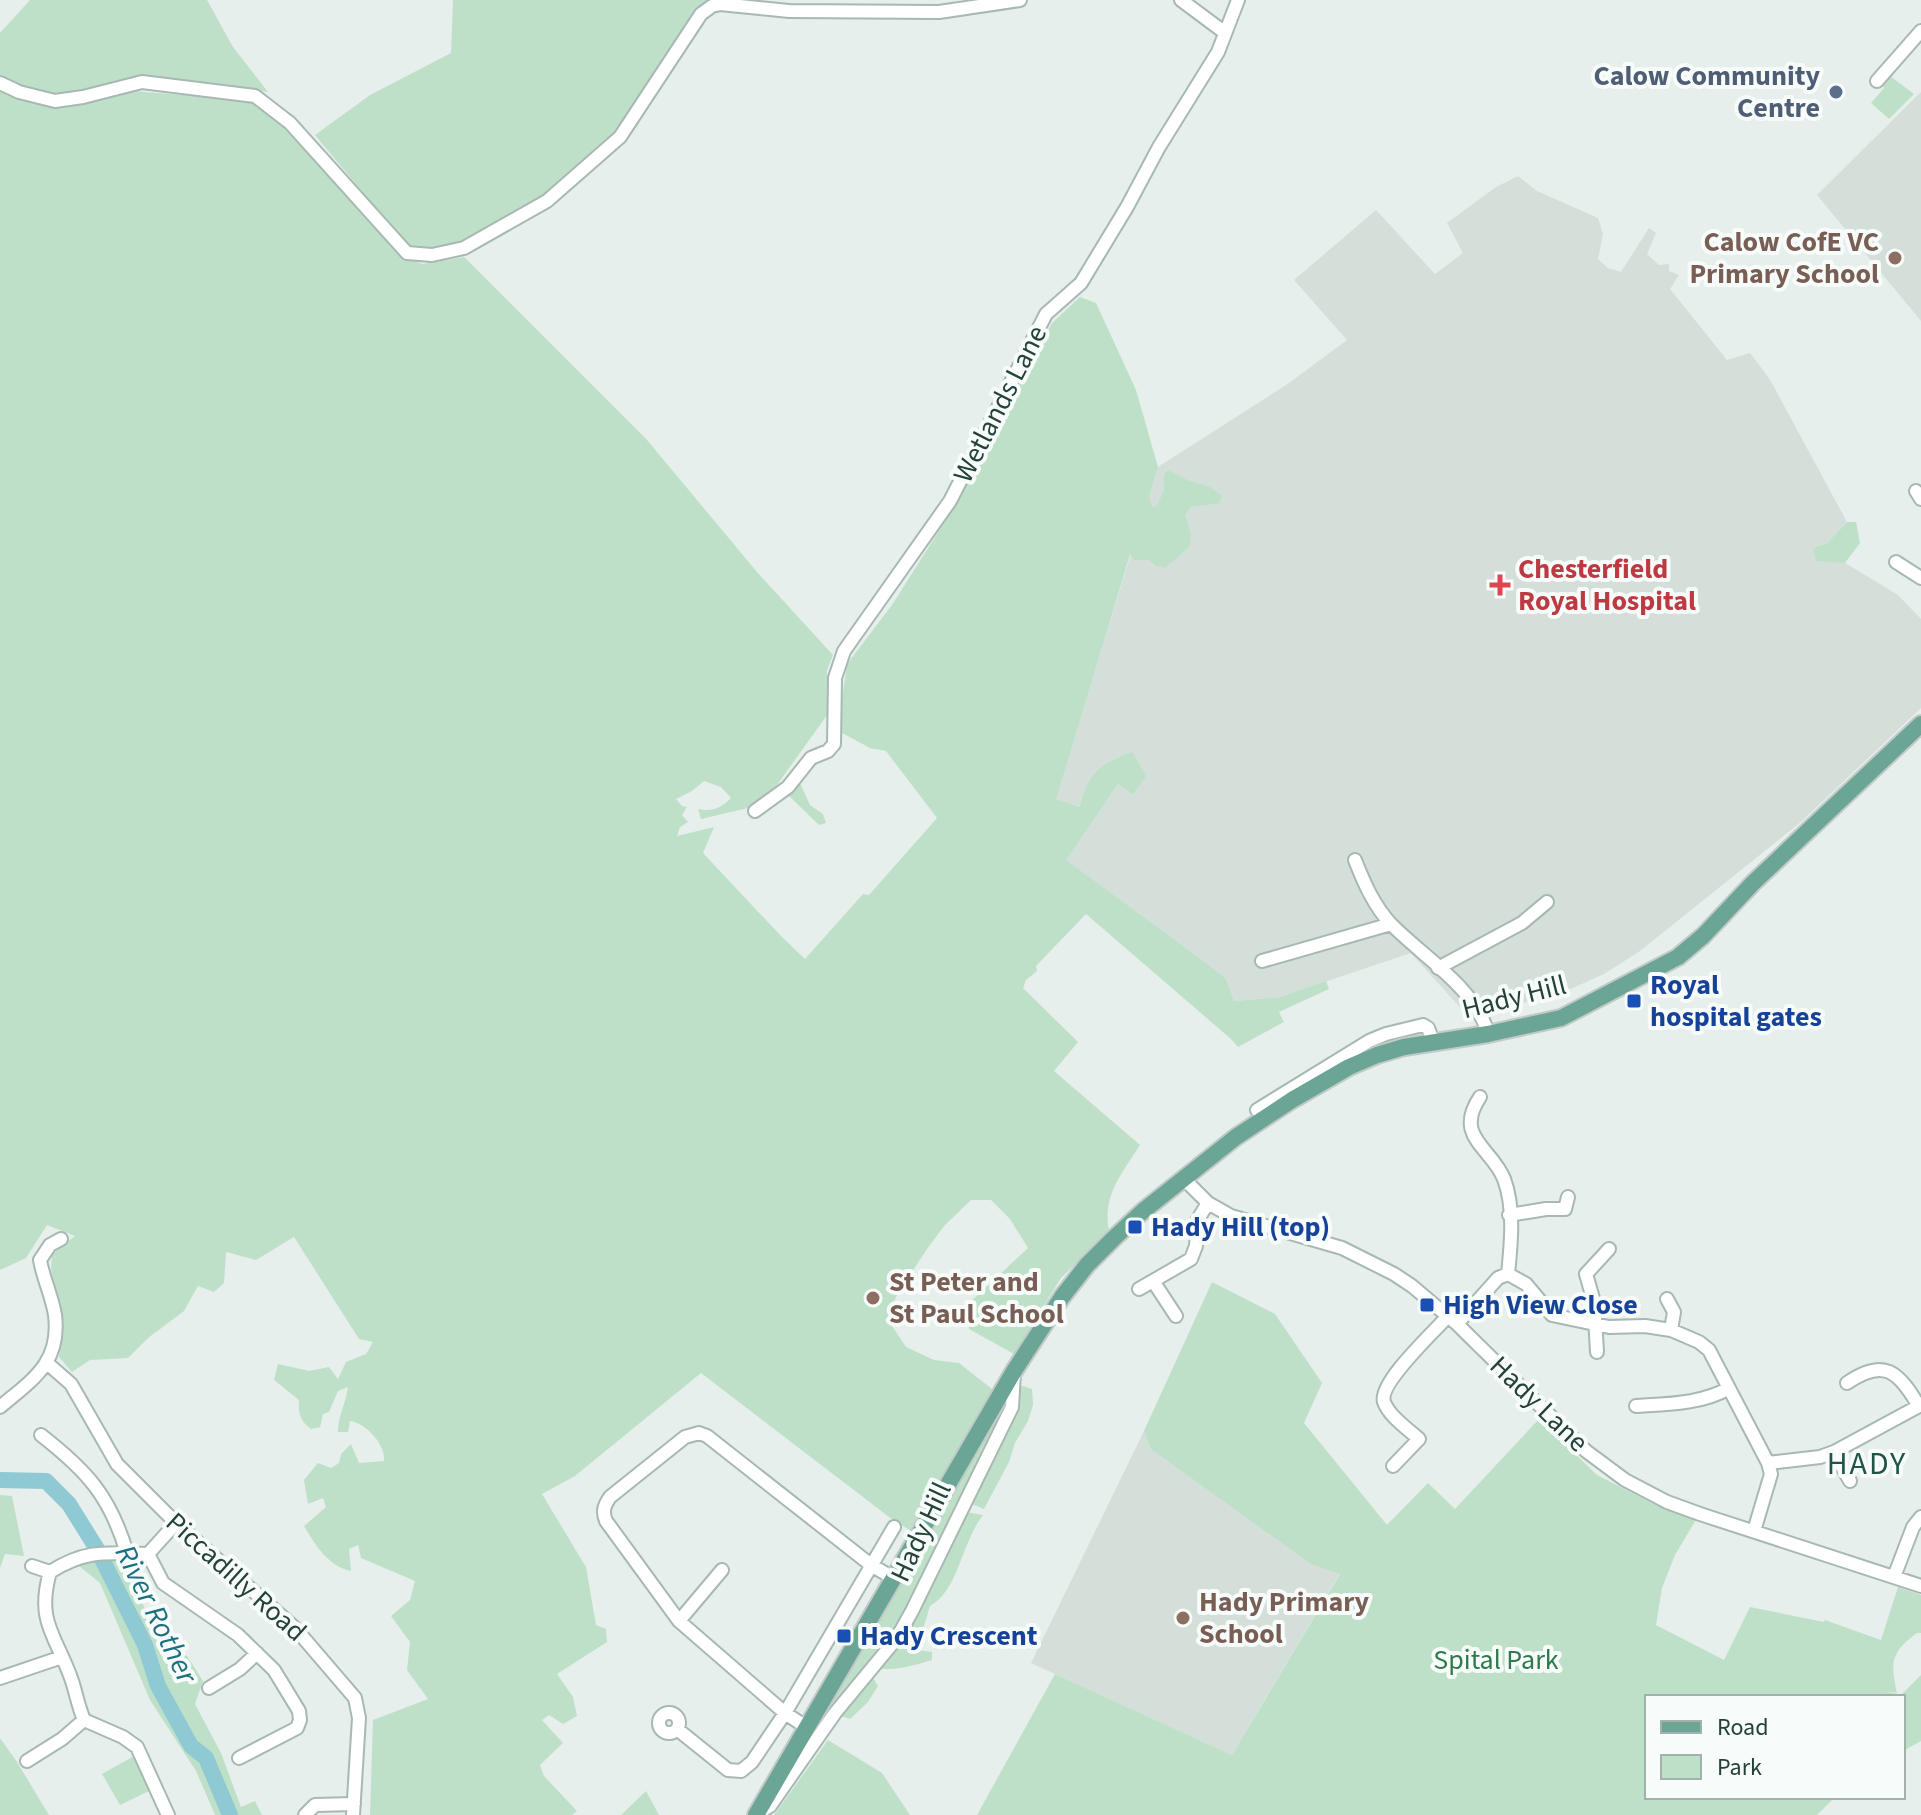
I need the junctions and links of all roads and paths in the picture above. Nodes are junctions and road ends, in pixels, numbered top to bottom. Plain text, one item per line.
1 (1020, 0) edge
2 (1181, 0) edge
3 (1238, 0) edge
4 (1921, 31) edge
5 (1224, 32) junction
6 (1877, 81) dead end
7 (0, 83) edge
8 (1921, 561) edge
9 (1896, 562) dead end
10 (1917, 575) edge
11 (1921, 724) edge
12 (755, 811) dead end
13 (1355, 860) dead end
14 (1547, 902) dead end
15 (1391, 924) junction
16 (1262, 961) dead end
17 (1438, 968) junction
18 (1488, 1034) junction
19 (1433, 1041) junction
20 (1480, 1097) dead end
21 (1257, 1110) dead end
22 (1189, 1174) junction
23 (1568, 1197) dead end
24 (1208, 1203) junction
25 (1509, 1215) junction
26 (61, 1239) dead end
27 (1609, 1249) dead end
28 (1508, 1274) junction
29 (1153, 1281) junction
30 (1139, 1289) dead end
31 (1667, 1299) dead end
32 (1176, 1316) dead end
33 (1452, 1320) junction
34 (1597, 1325) junction
35 (1671, 1330) junction
36 (1597, 1352) dead end
37 (47, 1363) junction
38 (1014, 1371) junction
39 (1847, 1383) dead end
40 (1729, 1388) junction
41 (1636, 1406) dead end
42 (0, 1407) edge
43 (41, 1435) dead end
44 (1834, 1452) junction
45 (1768, 1463) junction
46 (1393, 1466) dead end
47 (1850, 1481) dead end
48 (1921, 1517) edge
49 (176, 1523) junction
50 (894, 1527) dead end
51 (1754, 1531) junction
52 (127, 1553) junction
53 (148, 1554) junction
54 (871, 1565) junction
55 (32, 1566) dead end
56 (722, 1570) dead end
57 (50, 1572) junction
58 (1894, 1577) junction
59 (893, 1578) junction
60 (1921, 1586) edge
61 (679, 1621) junction
62 (257, 1653) junction
63 (62, 1657) junction
64 (0, 1678) edge
65 (209, 1688) dead end
66 (785, 1713) junction
67 (84, 1720) junction
68 (806, 1727) junction
69 (677, 1729) dead end
70 (239, 1758) dead end
71 (27, 1761) dead end
72 (353, 1810) edge
73 (756, 1814) edge
74 (168, 1815) edge
75 (305, 1815) edge

1 - 7 street
2 - 5 street
3 - 5 street, Wetlands Lane
4 - 6 street
5 - 12 street, Wetlands Lane
8 - 10 street
9 - 10 street
11 - 18 main road, Hady Hill
13 - 15 street
14 - 17 street
15 - 16 street
15 - 17 street
17 - 18 street
18 - 19 main road, Hady Hill
19 - 21 street, Hady Hill
19 - 22 main road, Hady Hill
20 - 25 street
22 - 24 street, Hady Lane
22 - 38 main road, Hady Hill
23 - 25 street
24 - 29 street
24 - 33 street, Hady Lane
25 - 28 street
26 - 37 street
27 - 34 street
28 - 33 street
28 - 34 street
29 - 30 street
29 - 32 street
31 - 35 street
33 - 46 street
33 - 51 street, Hady Lane
34 - 35 street
34 - 36 street
35 - 40 street
37 - 42 street
37 - 49 street, Piccadilly Road
38 - 59 main road, Hady Hill
38 - 73 street, Hady Hill
39 - 44 street
40 - 41 street
40 - 45 street
43 - 52 street
44 - 45 street
44 - 47 street
45 - 51 street
48 - 58 street
49 - 53 street
49 - 72 street, Piccadilly Road
50 - 54 street, Hady Hill
51 - 58 street, Hady Lane
52 - 53 street
52 - 57 street
53 - 62 street
54 - 59 street
54 - 61 street
54 - 66 street, Hady Hill
55 - 57 street
56 - 61 street
57 - 63 street
58 - 60 street, Hady Lane
59 - 68 main road, Hady Hill
61 - 66 street
62 - 65 street
62 - 70 street
63 - 64 street
63 - 67 street
66 - 68 street
66 - 69 street, Hady Hill
67 - 71 street
67 - 74 street
68 - 73 main road, Hady Hill
72 - 75 street

